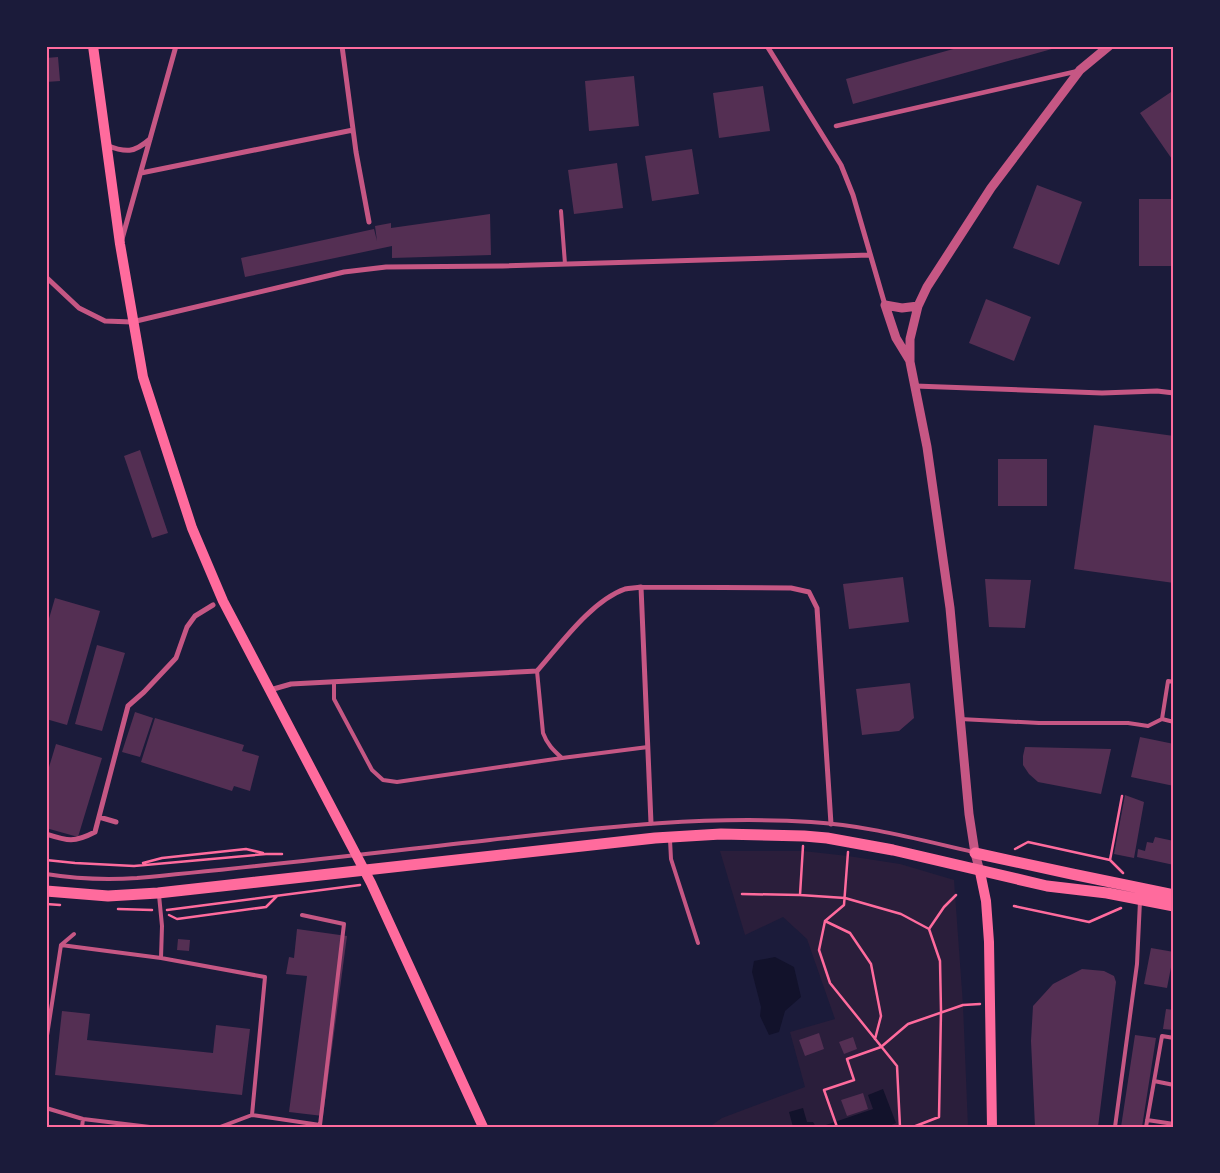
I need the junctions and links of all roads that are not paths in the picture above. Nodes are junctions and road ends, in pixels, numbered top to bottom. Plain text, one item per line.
1 (93, 46) edge
2 (176, 46) edge
3 (342, 46) edge
4 (767, 46) edge
5 (1109, 46) edge
6 (1080, 70) junction
7 (836, 126) dead end
8 (353, 130) junction
9 (151, 138) junction
10 (106, 145) junction
11 (141, 173) junction
12 (561, 211) dead end
13 (369, 222) dead end
14 (120, 244) junction
15 (870, 255) junction
16 (565, 264) junction
17 (46, 277) edge
18 (885, 305) junction
19 (918, 306) junction
20 (132, 322) junction
21 (910, 362) junction
22 (915, 386) junction
23 (1174, 393) edge
24 (641, 587) junction
25 (223, 601) junction
26 (213, 606) joint
27 (536, 671) junction
28 (334, 682) junction
29 (1174, 682) edge
30 (270, 690) junction
31 (960, 719) junction
32 (1162, 719) junction
33 (1174, 722) edge
34 (648, 747) junction
35 (562, 758) junction
36 (99, 816) junction
37 (116, 822) dead end
38 (652, 823) junction
39 (831, 824) junction
40 (46, 834) edge
41 (670, 837) junction
42 (975, 852) junction
43 (356, 855) junction
44 (363, 870) junction
45 (980, 872) junction
46 (46, 874) edge
47 (46, 891) edge
48 (158, 893) junction
49 (1174, 895) edge
50 (1140, 900) junction
51 (1174, 906) edge
52 (302, 915) dead end
53 (74, 934) dead end
54 (698, 943) dead end
55 (61, 945) junction
56 (161, 958) junction
57 (1174, 1038) edge
58 (46, 1042) edge
59 (1154, 1081) junction
60 (1174, 1085) edge
61 (46, 1108) edge
62 (252, 1115) junction
63 (83, 1119) junction
64 (1147, 1120) junction
65 (1174, 1124) edge
66 (82, 1127) edge
67 (150, 1127) edge
68 (220, 1127) edge
69 (483, 1127) edge
70 (992, 1127) edge
71 (1116, 1127) edge
72 (1146, 1127) edge

1 - 10 main road
2 - 9 street
3 - 8 street
4 - 15 street
5 - 6 street
6 - 7 street
6 - 19 street
8 - 11 street
8 - 13 street
9 - 10 street
9 - 11 street
10 - 14 main road
11 - 14 street
12 - 16 lane
14 - 20 main road
15 - 16 street
15 - 18 street
16 - 20 street
17 - 20 street
18 - 19 street
18 - 21 street
19 - 21 street
20 - 25 main road
21 - 22 street
22 - 23 street
22 - 31 street
24 - 27 street
24 - 34 street
24 - 39 street
25 - 26 lane
25 - 30 main road
26 - 36 street
27 - 28 street
27 - 35 lane
28 - 30 street
28 - 35 lane
29 - 32 lane
30 - 43 main road
31 - 32 lane
31 - 42 street
32 - 33 lane
34 - 35 lane
34 - 38 street
36 - 37 street
36 - 40 street
38 - 39 lane
38 - 43 lane
39 - 42 lane
41 - 44 main road
41 - 45 main road
41 - 54 lane
42 - 45 street
42 - 49 main road
43 - 44 main road
43 - 46 lane
44 - 48 main road
44 - 69 main road
45 - 50 main road
45 - 70 main road
47 - 48 main road
48 - 56 lane
50 - 51 main road
50 - 71 lane
52 - 62 lane
53 - 55 lane
55 - 56 lane
55 - 58 lane
56 - 62 lane
57 - 59 lane
59 - 60 lane
59 - 64 lane
61 - 63 lane
62 - 68 lane
63 - 66 lane
63 - 67 lane
64 - 65 lane
64 - 72 lane

